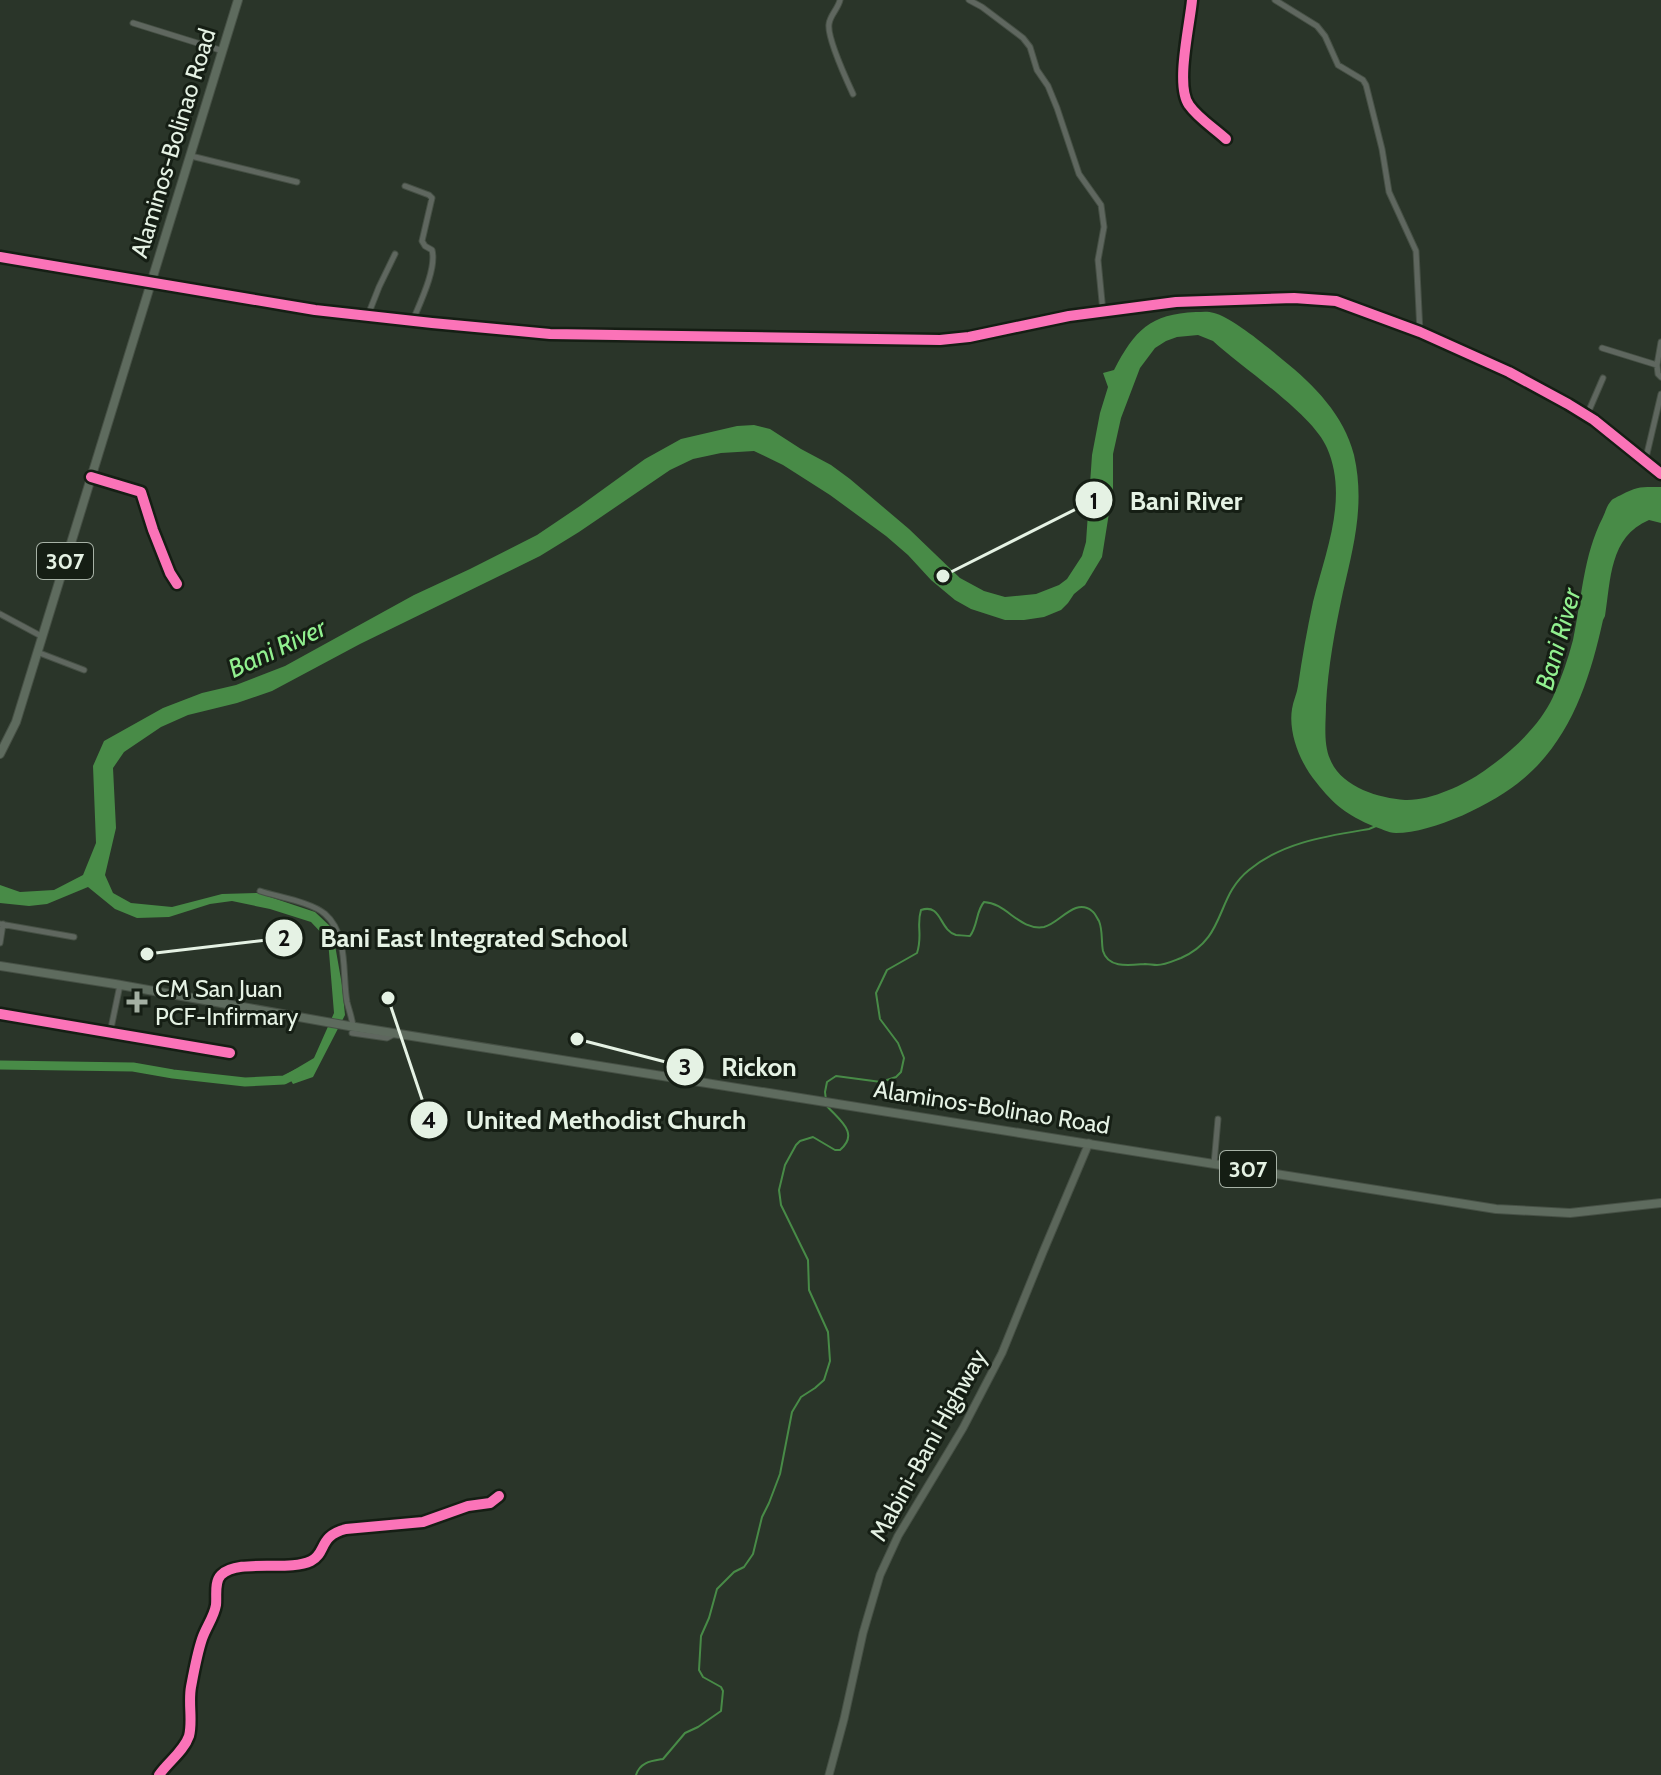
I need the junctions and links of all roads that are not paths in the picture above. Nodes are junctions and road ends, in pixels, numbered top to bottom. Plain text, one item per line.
1 (238, 0) edge
2 (840, 0) edge
3 (969, 0) edge
4 (1192, 0) edge
5 (1275, 0) edge
6 (133, 23) dead end
7 (223, 51) junction
8 (853, 94) dead end
9 (1226, 139) dead end
10 (191, 156) junction
11 (297, 182) dead end
12 (405, 186) dead end
13 (395, 254) dead end
14 (0, 257) edge
15 (151, 281) junction
16 (1103, 312) junction
17 (368, 315) junction
18 (412, 320) junction
19 (1420, 332) junction
20 (1661, 342) edge
21 (1602, 348) dead end
22 (1660, 353) edge
23 (1657, 365) junction
24 (1661, 377) edge
25 (1603, 378) dead end
26 (1661, 394) edge
27 (1587, 415) junction
28 (1645, 462) junction
29 (1661, 474) edge
30 (91, 477) junction
31 (177, 584) dead end
32 (0, 614) edge
33 (42, 637) junction
34 (37, 652) junction
35 (84, 670) dead end
36 (0, 754) edge
37 (260, 891) dead end
38 (2, 924) edge
39 (74, 937) dead end
40 (0, 943) edge
41 (0, 966) edge
42 (120, 985) junction
43 (0, 1014) edge
44 (351, 1028) junction
45 (110, 1033) junction
46 (230, 1053) dead end
47 (1218, 1119) dead end
48 (1089, 1143) junction
49 (1214, 1164) junction
50 (1661, 1203) edge
51 (499, 1496) dead end
52 (159, 1775) edge
53 (829, 1775) edge

1 - 7 main road, Alaminos-Bolinao Road / 307
2 - 8 street
3 - 16 street
4 - 9 street
5 - 19 street
6 - 7 street
7 - 10 main road, Alaminos-Bolinao Road / 307
10 - 11 street
10 - 15 main road, Alaminos-Bolinao Road / 307
12 - 18 street
13 - 17 street
14 - 15 street
15 - 17 street
15 - 30 main road, Alaminos-Bolinao Road / 307
16 - 18 street
16 - 19 street
17 - 18 street
19 - 27 street
20 - 22 street
21 - 23 street
22 - 23 street
23 - 24 street
25 - 27 street
26 - 28 street
27 - 28 street
28 - 29 street
30 - 31 street
30 - 33 main road, Alaminos-Bolinao Road / 307
32 - 33 street
33 - 34 main road, Alaminos-Bolinao Road / 307
34 - 35 street
34 - 36 main road, Alaminos-Bolinao Road / 307
37 - 44 street
38 - 39 street
38 - 40 street
41 - 42 main road, 307
42 - 44 main road, Alaminos-Bolinao Road / 307
42 - 45 street
43 - 45 street
44 - 48 main road, Alaminos-Bolinao Road / 307
45 - 46 street
47 - 49 street
48 - 49 main road, Alaminos-Bolinao Road / 307
48 - 53 main road, Mabini-Bani Highway
49 - 50 main road, Alaminos-Bolinao Road / 307
51 - 52 street

